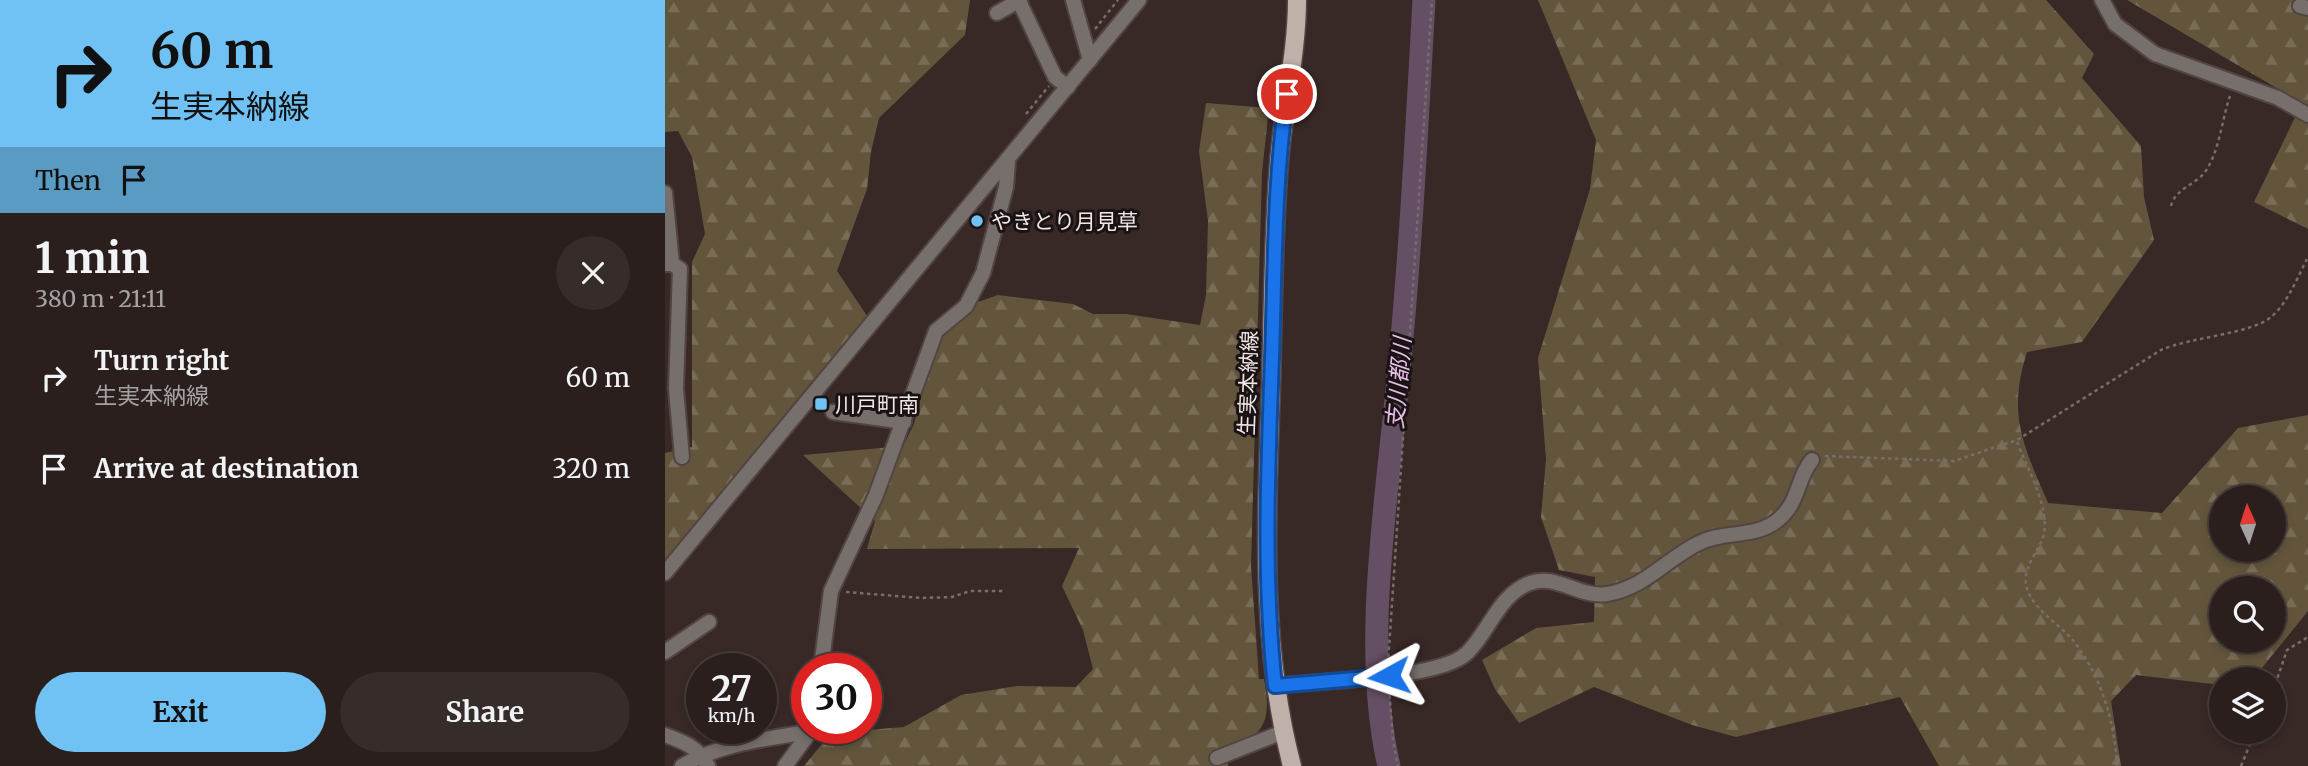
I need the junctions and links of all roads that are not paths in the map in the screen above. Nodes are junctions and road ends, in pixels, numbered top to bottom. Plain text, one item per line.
1 (1020, 0) edge
2 (1073, 0) edge
3 (1139, 0) edge
4 (1297, 0) edge
5 (2102, 0) edge
6 (997, 13) dead end
7 (1090, 60) junction
8 (1068, 87) junction
9 (2308, 115) edge
10 (1008, 160) junction
11 (665, 193) edge
12 (668, 264) edge
13 (670, 390) edge
14 (833, 412) dead end
15 (904, 422) junction
16 (682, 457) dead end
17 (1812, 460) road end
18 (665, 573) edge
19 (709, 622) dead end
20 (665, 652) edge
21 (823, 653) edge
22 (1275, 686) junction
23 (1283, 732) junction
24 (665, 735) edge
25 (740, 744) edge
26 (802, 744) edge
27 (1217, 758) dead end
28 (705, 760) edge
29 (682, 766) edge
30 (785, 766) edge
31 (1292, 766) edge

1 - 6 street
1 - 8 street
2 - 7 street
3 - 7 street
4 - 22 main road, 生実本納線
5 - 9 street
7 - 8 street
8 - 10 street
10 - 15 street
10 - 18 street
11 - 12 street
12 - 13 street
13 - 16 street
14 - 15 street
15 - 21 street
17 - 22 street
19 - 20 street
22 - 23 main road, 生実本納線
23 - 27 street
23 - 31 main road, 生実本納線
24 - 28 street
25 - 28 street
26 - 30 street
28 - 29 street

